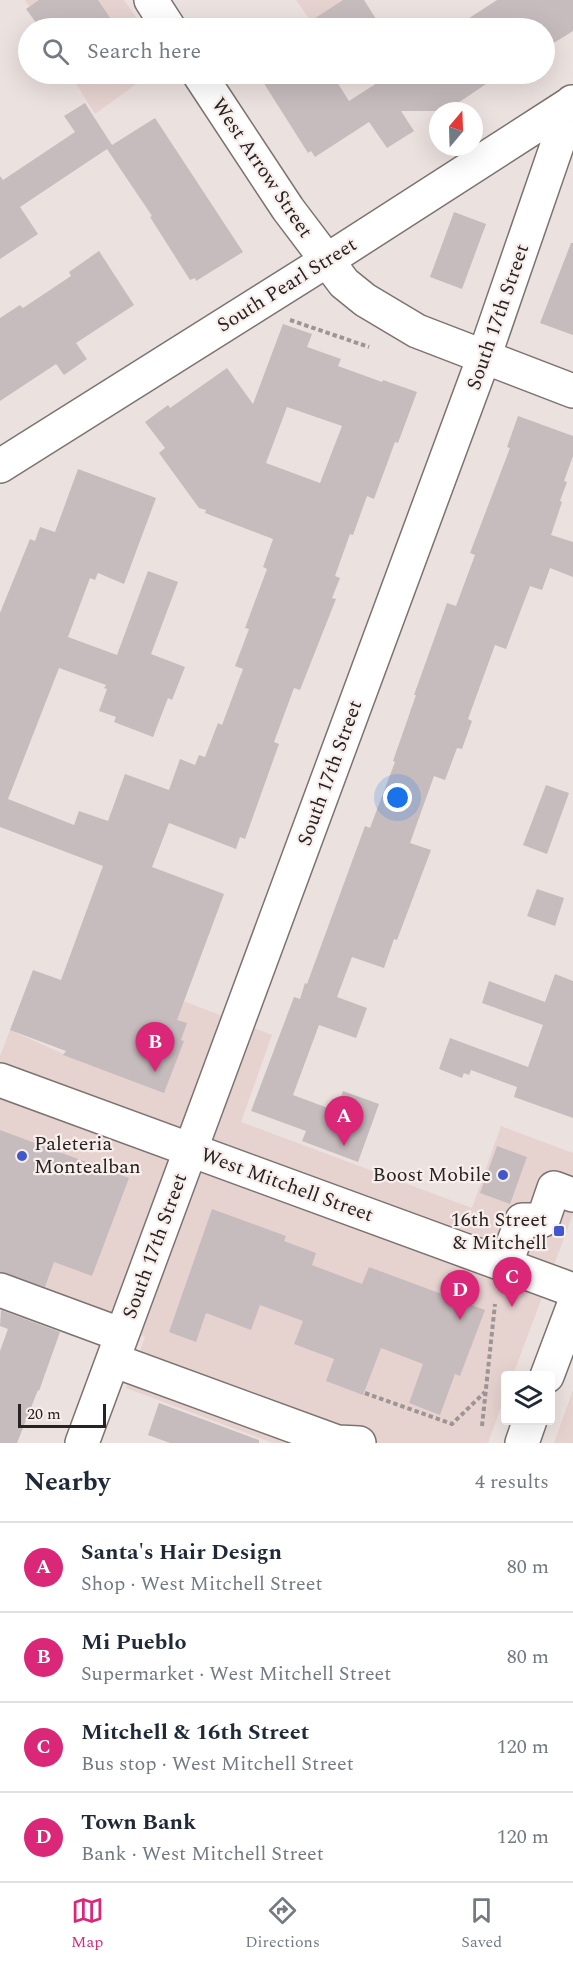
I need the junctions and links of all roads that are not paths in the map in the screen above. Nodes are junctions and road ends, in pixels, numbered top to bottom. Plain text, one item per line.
1 (151, 0) edge
2 (163, 18) edge
3 (206, 84) edge
4 (573, 102) edge
5 (326, 261) junction
6 (484, 357) junction
7 (573, 391) edge
8 (0, 466) edge
9 (0, 1080) edge
10 (191, 1149) junction
11 (573, 1195) edge
12 (505, 1265) junction
13 (0, 1290) edge
14 (573, 1290) edge
15 (573, 1307) edge
16 (117, 1348) junction
17 (549, 1371) edge
18 (528, 1425) edge
19 (82, 1443) edge
20 (344, 1443) edge
21 (522, 1443) edge

1 - 2 street
3 - 5 street, West Arrow Street
4 - 5 street, South Pearl Street
4 - 6 street, South 17th Street
5 - 6 street, West Arrow Street
5 - 8 street, South Pearl Street
6 - 7 street, West Arrow Street
6 - 10 street, South 17th Street
9 - 10 street, West Mitchell Street
10 - 12 street, West Mitchell Street
10 - 16 street, South 17th Street
11 - 12 street
12 - 14 street, West Mitchell Street
13 - 16 street
15 - 17 street
16 - 19 street, South 17th Street
16 - 20 street
18 - 21 street

